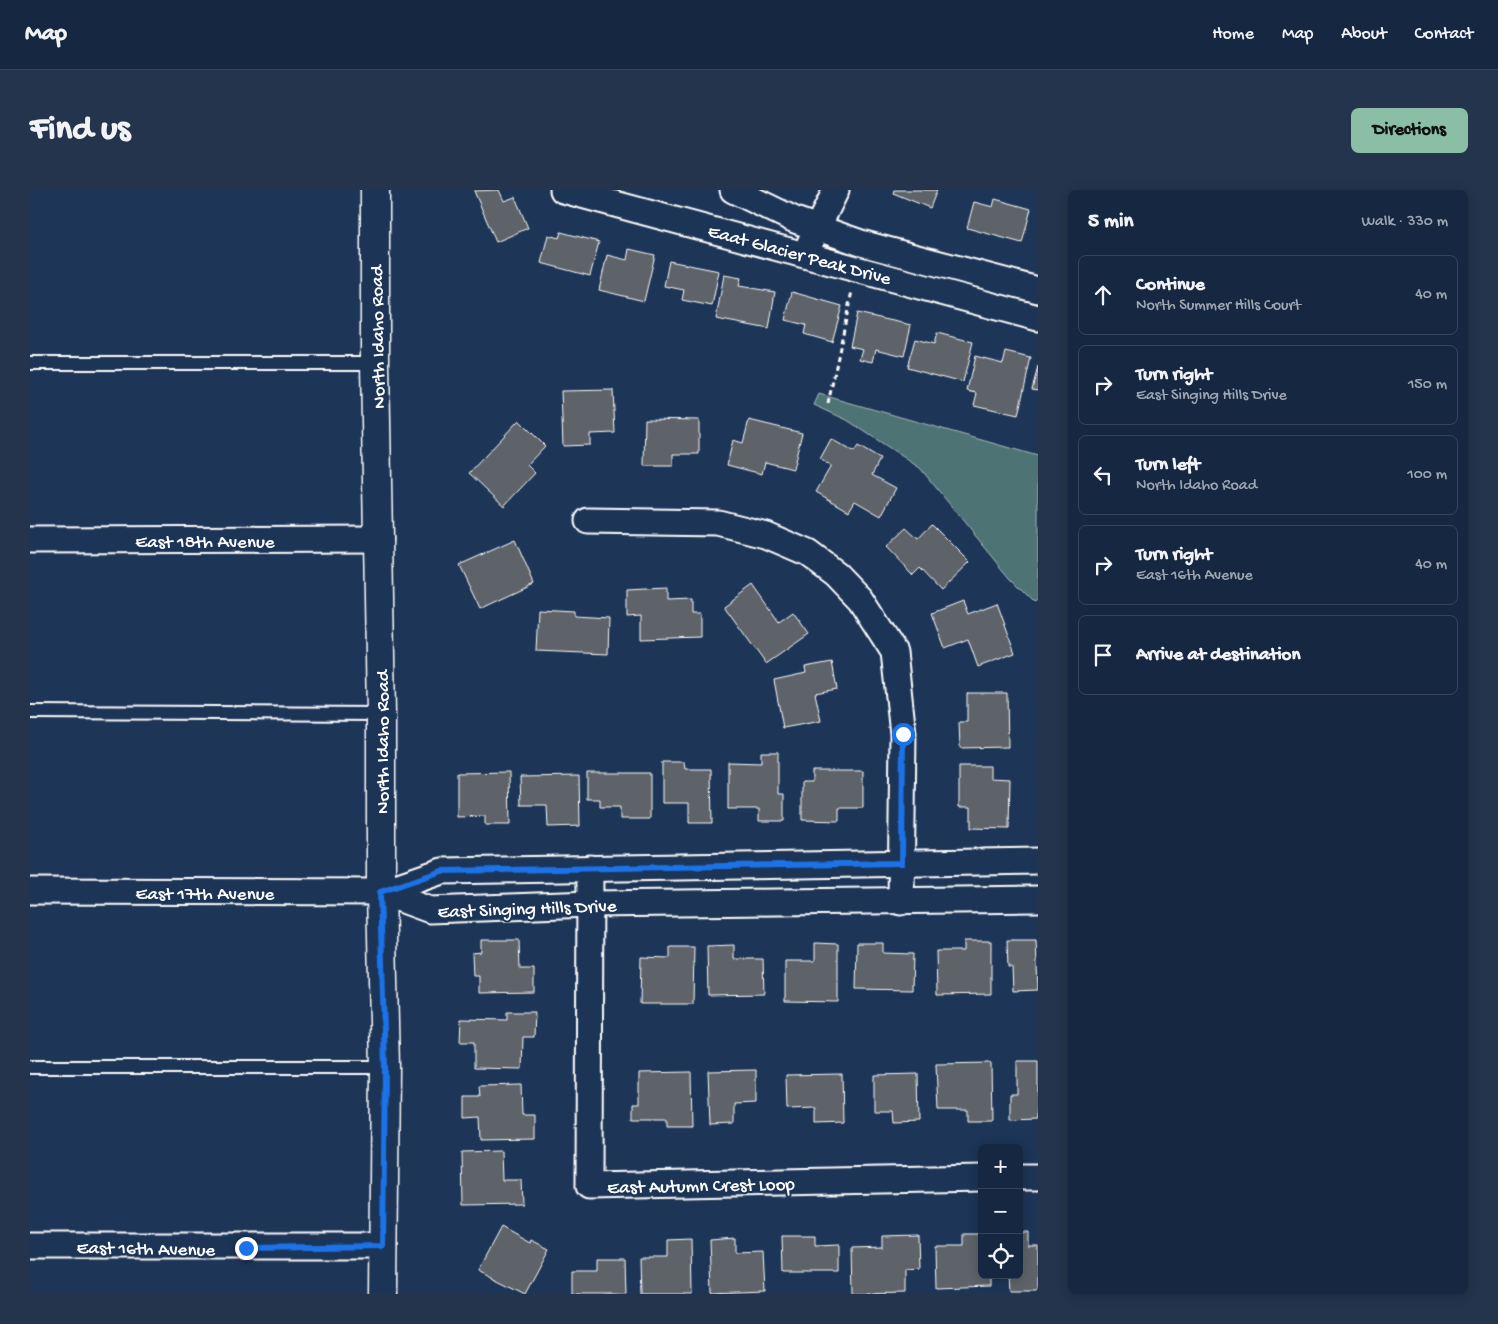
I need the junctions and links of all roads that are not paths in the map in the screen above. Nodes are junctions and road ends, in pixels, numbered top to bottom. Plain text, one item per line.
1 (375, 190) edge
2 (563, 190) edge
3 (733, 190) edge
4 (836, 190) edge
5 (818, 228) junction
6 (804, 254) junction
7 (1038, 290) edge
8 (1038, 318) edge
9 (30, 363) edge
10 (375, 363) junction
11 (588, 521) dead end
12 (380, 539) junction
13 (30, 540) edge
14 (30, 712) edge
15 (381, 714) junction
16 (1038, 861) edge
17 (902, 863) junction
18 (590, 868) junction
19 (30, 891) edge
20 (380, 892) junction
21 (1038, 899) edge
22 (901, 902) junction
23 (590, 904) junction
24 (30, 1066) edge
25 (385, 1067) junction
26 (1023, 1177) edge
27 (1038, 1177) edge
28 (978, 1178) edge
29 (30, 1246) edge
30 (383, 1246) junction
31 (383, 1294) edge

1 - 10 main road, North Idaho Road
2 - 6 street, Eaat Glacier Peak Drive
3 - 5 street, Eaat Glacier Peak Drive
4 - 5 street
5 - 6 street
5 - 7 street, Eaat Glacier Peak Drive
6 - 8 street, Eaat Glacier Peak Drive
9 - 10 lane
10 - 12 main road, North Idaho Road
11 - 17 street
12 - 13 street, East 18th Avenue
12 - 15 main road, North Idaho Road
14 - 15 lane
15 - 20 main road, North Idaho Road
16 - 17 street, East Singing Hills Drive
17 - 18 street, East Singing Hills Drive
17 - 22 street
18 - 20 street, East Singing Hills Drive
18 - 23 street, East Autumn Crest Loop
19 - 20 street, East 17th Avenue
20 - 23 street, East Singing Hills Drive
20 - 25 main road, North Idaho Road
21 - 22 street, East Singing Hills Drive
22 - 23 street, East Singing Hills Drive
23 - 28 street, East Autumn Crest Loop
24 - 25 lane
25 - 30 main road, North Idaho Road
26 - 27 street
29 - 30 street, East 16th Avenue
30 - 31 main road, North Idaho Road

